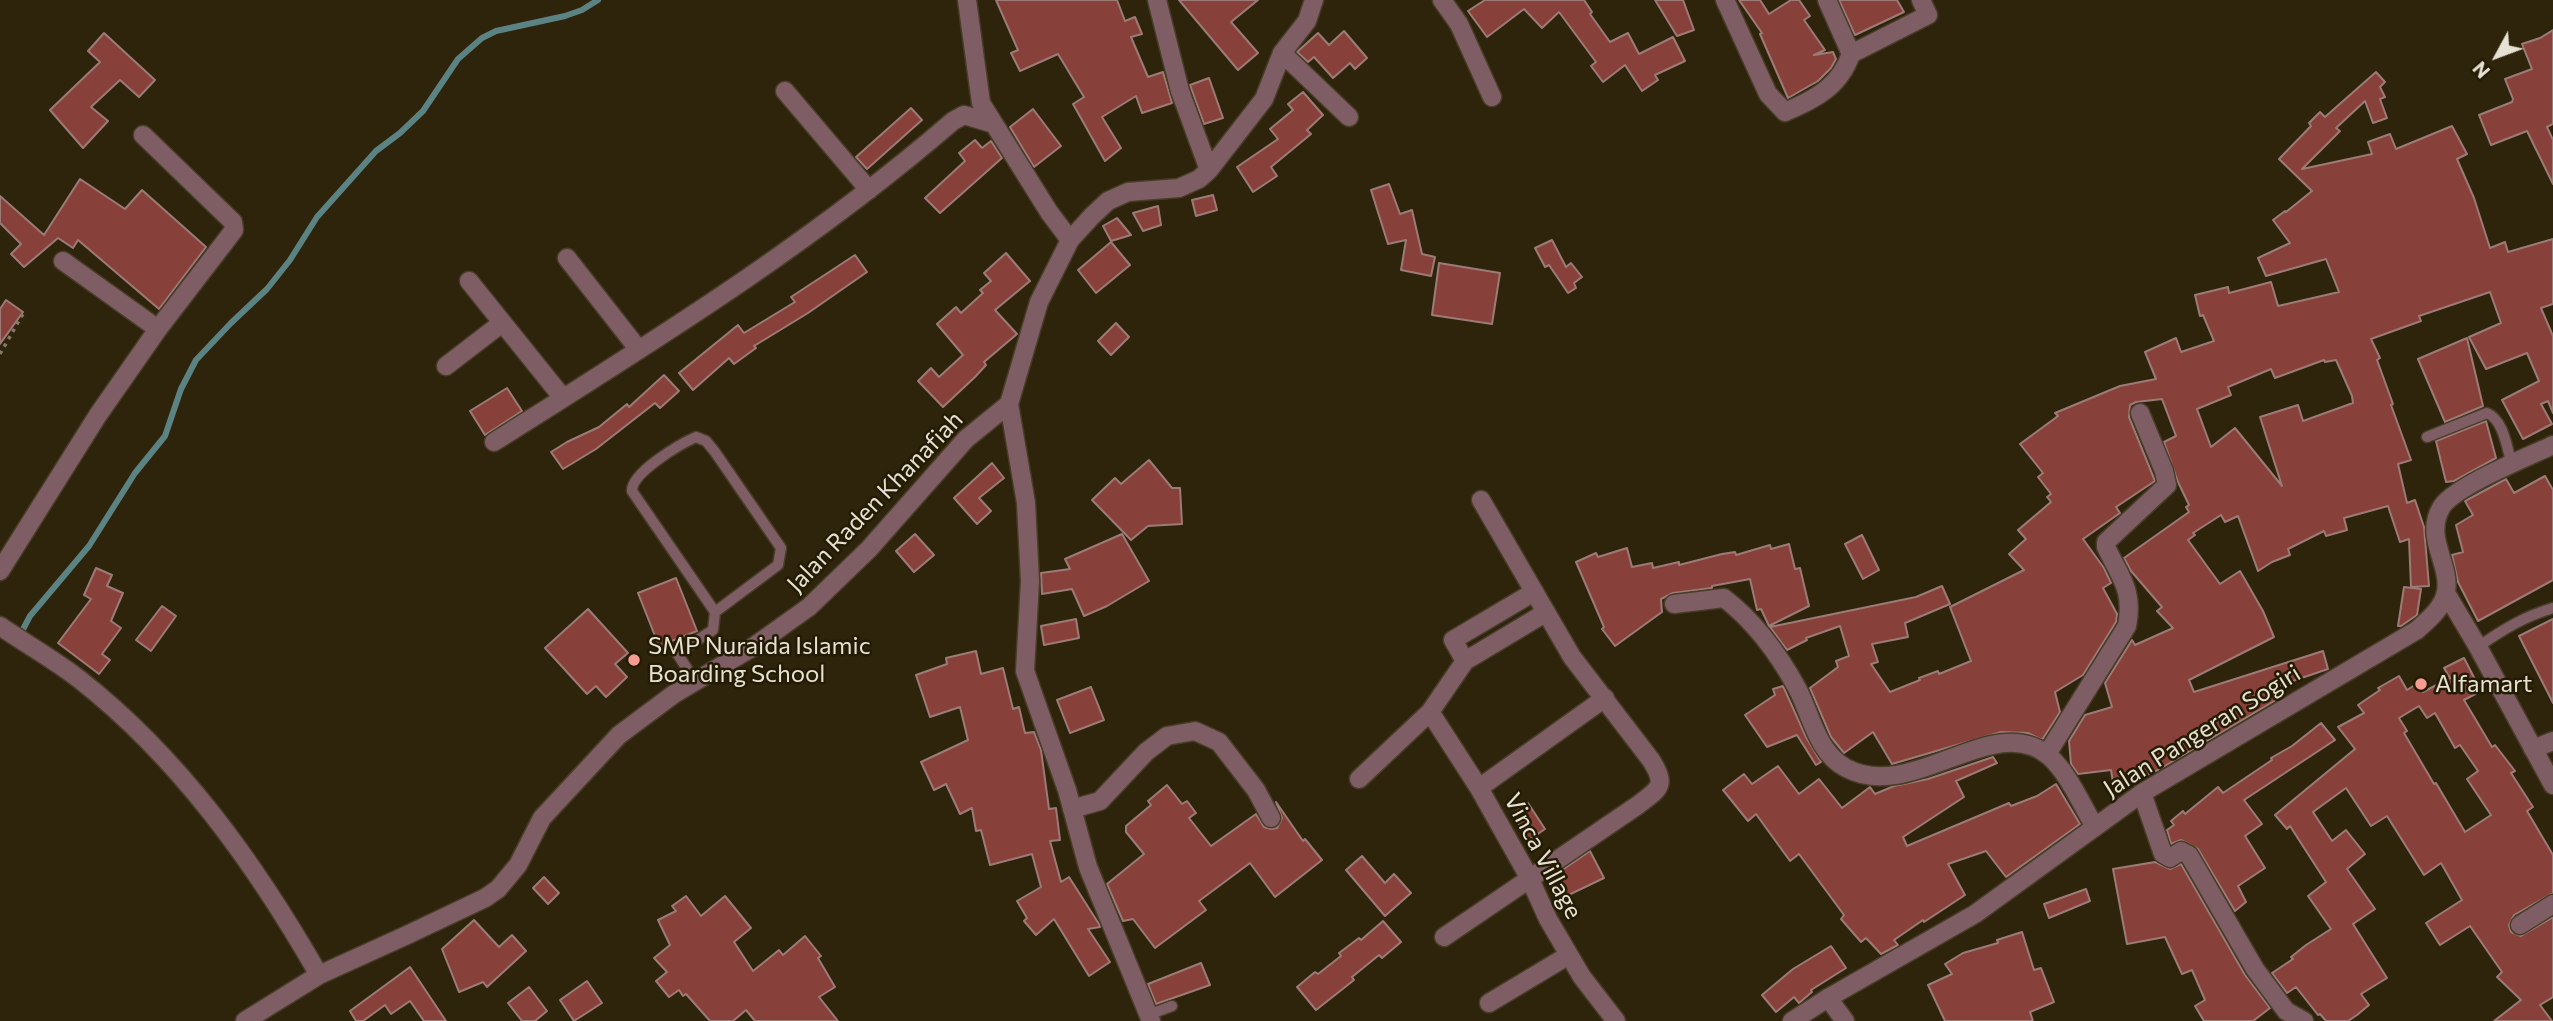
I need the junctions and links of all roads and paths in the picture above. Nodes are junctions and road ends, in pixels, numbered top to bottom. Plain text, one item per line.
1 (967, 0) edge
2 (1157, 0) edge
3 (1314, 0) edge
4 (1442, 0) edge
5 (1725, 0) edge
6 (1826, 0) edge
7 (1921, 0) edge
8 (1282, 52) junction
9 (1852, 54) junction
10 (785, 91) dead end
11 (1492, 97) dead end
12 (1349, 117) dead end
13 (992, 122) junction
14 (143, 135) dead end
15 (1209, 170) junction
16 (869, 190) junction
17 (1070, 240) junction
18 (567, 258) dead end
19 (63, 261) dead end
20 (469, 281) dead end
21 (24, 312) dead end
22 (502, 324) junction
23 (158, 329) junction
24 (639, 350) junction
25 (0, 354) edge
26 (446, 366) dead end
27 (563, 398) junction
28 (1009, 404) junction
29 (2140, 413) dead end
30 (2427, 437) dead end
31 (494, 442) dead end
32 (2553, 445) edge
33 (2512, 465) junction
34 (1481, 500) dead end
35 (0, 571) edge
36 (1534, 592) junction
37 (2446, 593) junction
38 (1674, 604) dead end
39 (2553, 608) edge
40 (715, 612) junction
41 (1545, 613) junction
42 (0, 626) edge
43 (2478, 647) junction
44 (1465, 661) junction
45 (696, 683) junction
46 (1605, 698) junction
47 (1430, 712) junction
48 (2553, 741) edge
49 (2533, 749) junction
50 (2047, 754) junction
51 (1359, 779) dead end
52 (2553, 785) edge
53 (1479, 788) junction
54 (2142, 793) junction
55 (1072, 809) junction
56 (1271, 818) dead end
57 (2095, 827) junction
58 (1529, 877) junction
59 (2553, 904) edge
60 (2520, 925) dead end
61 (1444, 937) dead end
62 (1569, 955) junction
63 (318, 975) junction
64 (1828, 998) junction
65 (1489, 1003) dead end
66 (1172, 1006) dead end
67 (1150, 1018) edge
68 (245, 1021) edge
69 (1616, 1021) edge
70 (1792, 1021) edge
71 (1845, 1021) edge
72 (2304, 1021) edge

1 - 13 street
2 - 15 street
3 - 8 street
4 - 11 street
5 - 9 street
6 - 9 street
7 - 9 street
8 - 12 street
8 - 15 street
10 - 16 street
13 - 16 street
13 - 17 street
14 - 23 street
15 - 17 street
16 - 24 street
17 - 28 street
18 - 24 street
19 - 23 street
20 - 22 street
21 - 25 path
22 - 26 street
22 - 27 street
23 - 35 street
24 - 27 street
27 - 31 street
28 - 45 street, Jalan Raden Khanafiah
28 - 55 street
29 - 50 street
30 - 33 lane
32 - 33 street
33 - 37 street
34 - 36 street
36 - 41 street
36 - 44 street
37 - 43 street
37 - 54 street, Jalan Pangeran Sogiri
38 - 50 street
39 - 43 lane
40 - 40 lane
40 - 45 lane
41 - 44 street
41 - 46 street
42 - 63 street
43 - 49 street
44 - 47 street
45 - 63 street, Jalan Raden Khanafiah
46 - 53 street
46 - 58 street
47 - 51 street
47 - 53 street, Vinca Village
48 - 49 street
49 - 52 street
50 - 57 street
53 - 58 street, Vinca Village
54 - 57 street, Jalan Pangeran Sogiri
54 - 72 street
55 - 56 street
55 - 67 street
57 - 64 street, Jalan Pangeran Sogiri
58 - 61 street
58 - 62 street, Vinca Village
59 - 60 street
62 - 65 street
62 - 69 street, Vinca Village
63 - 68 street, Jalan Raden Khanafiah
64 - 70 street, Jalan Pangeran Sogiri
64 - 71 street
66 - 67 lane

